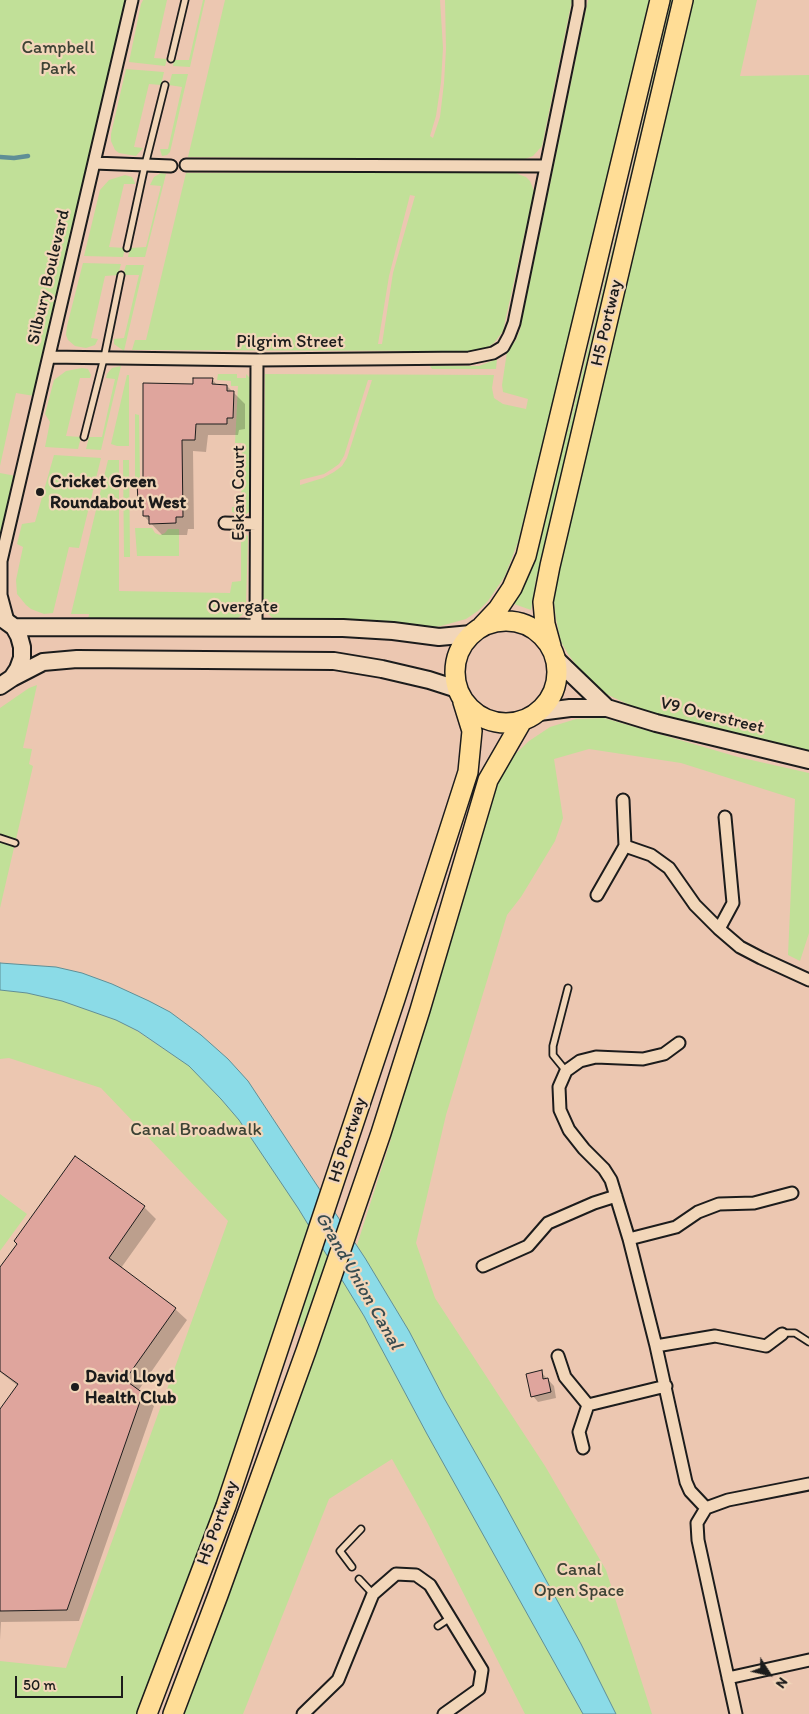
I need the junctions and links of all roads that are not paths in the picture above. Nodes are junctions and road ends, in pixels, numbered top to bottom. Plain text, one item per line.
1 (132, 0) edge
2 (185, 0) edge
3 (579, 0) edge
4 (660, 0) edge
5 (683, 0) edge
6 (171, 59) dead end
7 (165, 85) dead end
8 (94, 163) junction
9 (145, 165) junction
10 (186, 165) dead end
11 (171, 166) dead end
12 (545, 166) junction
13 (128, 248) dead end
14 (121, 275) dead end
15 (49, 358) junction
16 (104, 358) junction
17 (257, 360) junction
18 (84, 437) dead end
19 (224, 523) dead end
20 (256, 524) junction
21 (1, 563) edge
22 (7, 622) edge
23 (256, 627) junction
24 (477, 630) junction
25 (553, 653) junction
26 (6, 682) edge
27 (460, 695) junction
28 (607, 708) junction
29 (539, 712) junction
30 (522, 721) junction
31 (809, 760) edge
32 (623, 800) dead end
33 (725, 817) dead end
34 (0, 838) edge
35 (15, 843) dead end
36 (625, 846) junction
37 (597, 895) dead end
38 (719, 929) junction
39 (809, 980) edge
40 (568, 988) dead end
41 (680, 1043) dead end
42 (566, 1071) junction
43 (792, 1193) dead end
44 (616, 1196) junction
45 (629, 1239) junction
46 (483, 1266) dead end
47 (782, 1334) joint
48 (809, 1342) edge
49 (656, 1346) junction
50 (558, 1356) dead end
51 (666, 1386) junction
52 (588, 1405) junction
53 (583, 1448) dead end
54 (809, 1484) edge
55 (706, 1508) junction
56 (360, 1529) dead end
57 (352, 1567) dead end
58 (359, 1579) dead end
59 (373, 1594) junction
60 (450, 1618) junction
61 (438, 1626) dead end
62 (809, 1660) edge
63 (728, 1678) junction
64 (147, 1714) edge
65 (173, 1714) edge
66 (303, 1714) edge
67 (444, 1714) edge
68 (736, 1714) edge

1 - 8 street, Silbury Boulevard
2 - 6 lane
3 - 12 street, Pilgrim Street
4 - 24 main road, H5 Portway
5 - 25 main road, H5 Portway
7 - 9 lane
8 - 9 street
8 - 15 street, Silbury Boulevard
9 - 11 street
9 - 13 lane
10 - 12 street
12 - 17 street, Pilgrim Street
14 - 16 lane
15 - 16 street, Pilgrim Street
15 - 21 street, Silbury Boulevard
16 - 17 street, Pilgrim Street
16 - 18 lane
17 - 20 street, Eskan Court
19 - 20 street
20 - 23 street, Eskan Court
21 - 22 street, Silbury Boulevard
22 - 23 street, Overgate
22 - 26 street
23 - 24 street, Overgate
24 - 25 main road
24 - 27 main road
25 - 28 street, V9 Overstreet
25 - 29 main road
26 - 27 street
27 - 30 main road
27 - 64 main road, H5 Portway
28 - 29 street, V9 Overstreet
28 - 31 street, V9 Overstreet
29 - 30 main road
30 - 65 main road, H5 Portway
32 - 36 street
33 - 38 street
34 - 35 lane
36 - 37 street
36 - 38 street
38 - 39 street
40 - 42 lane
41 - 42 street
42 - 44 street
43 - 45 street
44 - 45 street
44 - 46 street
45 - 49 street
47 - 48 lane
47 - 49 street
49 - 51 street
50 - 52 street
51 - 52 street
51 - 55 street
52 - 53 street
54 - 55 street
55 - 63 street
56 - 57 lane
58 - 59 lane
59 - 60 street
59 - 66 street
60 - 61 lane
60 - 67 street
62 - 63 street
63 - 68 street

